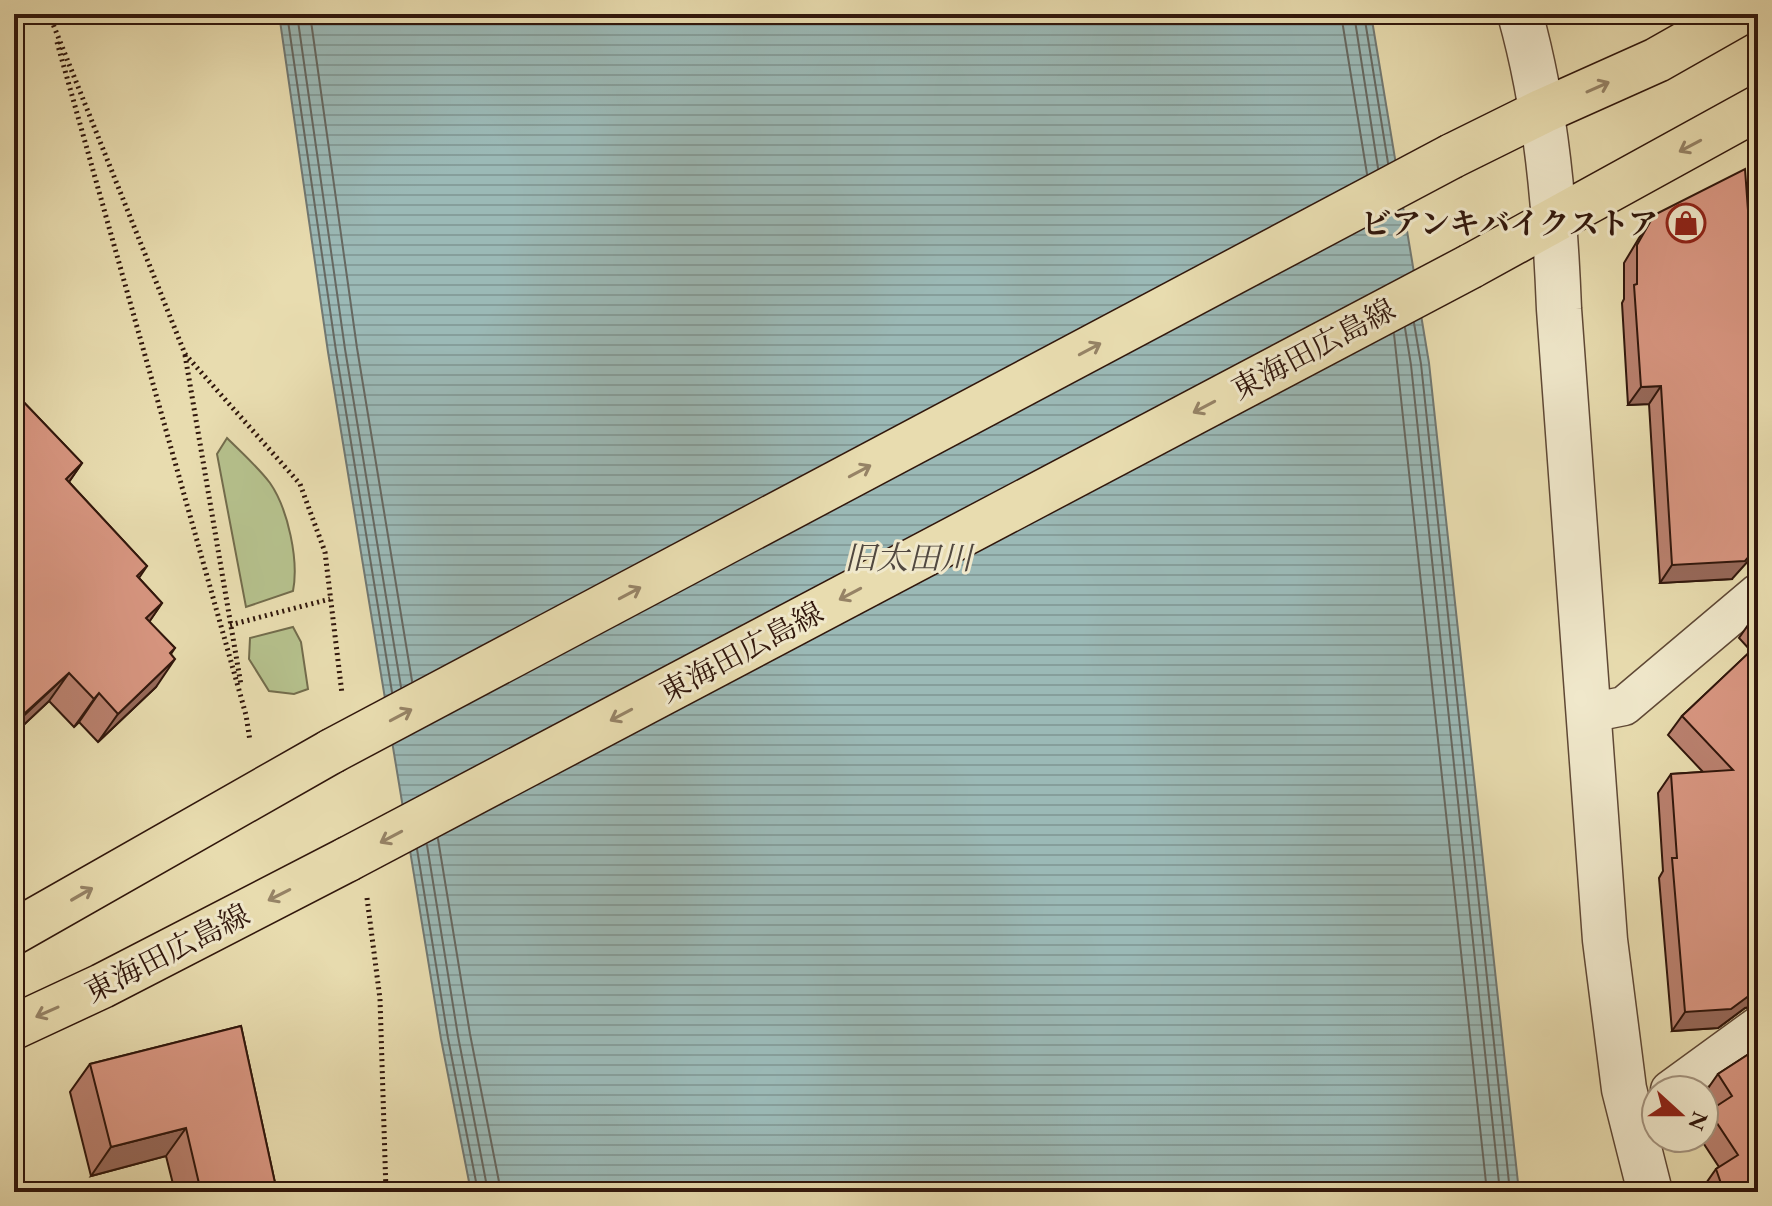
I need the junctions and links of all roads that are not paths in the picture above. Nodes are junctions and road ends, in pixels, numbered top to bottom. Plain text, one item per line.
1 (1520, 14) edge
2 (1738, 14) edge
3 (1758, 108) edge
4 (1543, 111) junction
5 (1555, 218) junction
6 (1758, 593) edge
7 (1589, 713) junction
8 (14, 932) edge
9 (1758, 1026) edge
10 (14, 1027) edge
11 (1692, 1074) edge
12 (1640, 1103) edge
13 (1647, 1154) edge
14 (1650, 1192) edge

1 - 4 street
4 -> 2 main road
3 -> 5 main road, 東海田広島線
4 - 5 street
8 -> 4 main road, bridge
5 - 7 street
5 -> 10 main road, 東海田広島線, bridge
6 - 7 street
7 - 12 street
9 - 11 street
13 - 14 street

